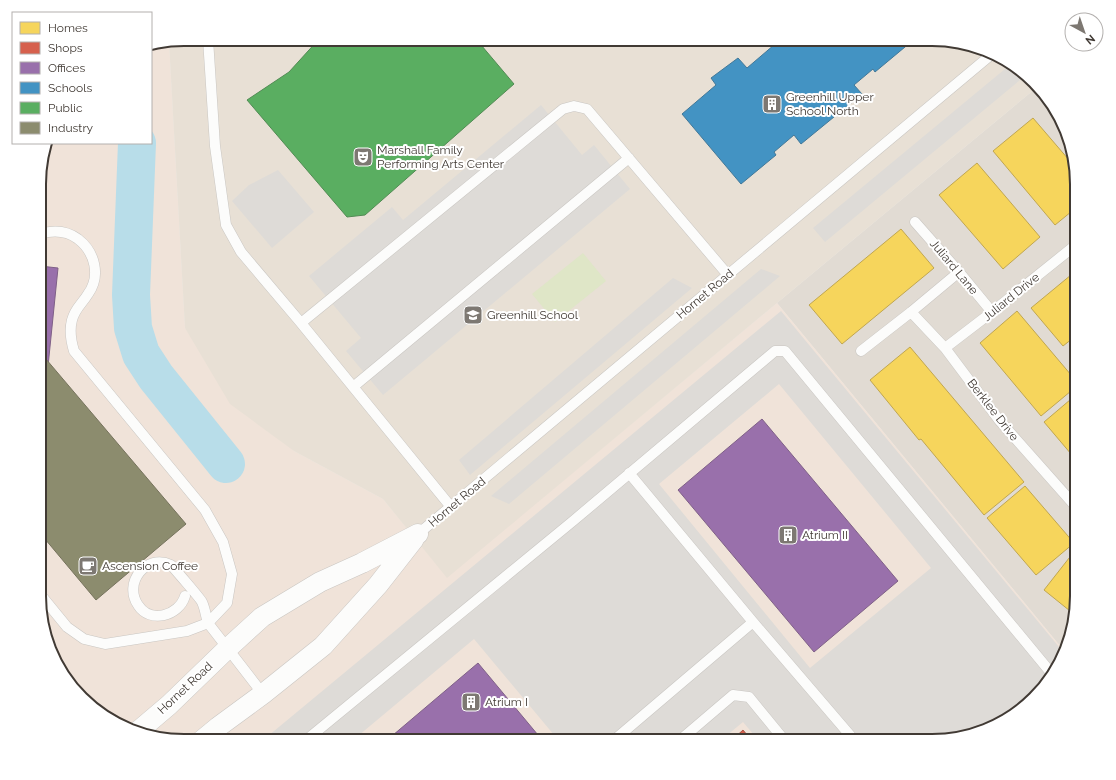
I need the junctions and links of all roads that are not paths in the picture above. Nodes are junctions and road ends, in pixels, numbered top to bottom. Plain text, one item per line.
1 (208, 46) edge
2 (988, 58) edge
3 (629, 158) junction
4 (915, 222) dead end
5 (46, 232) edge
6 (1070, 250) edge
7 (960, 272) junction
8 (728, 275) junction
9 (911, 312) junction
10 (992, 312) junction
11 (301, 323) junction
12 (945, 348) junction
13 (861, 351) dead end
14 (353, 386) junction
15 (629, 473) junction
16 (1070, 500) edge
17 (451, 507) junction
18 (418, 534) junction
19 (185, 596) dead end
20 (46, 601) edge
21 (753, 622) junction
22 (208, 623) junction
23 (228, 648) junction
24 (1049, 670) edge
25 (264, 694) junction
26 (142, 728) edge
27 (210, 734) edge
28 (314, 734) edge
29 (621, 734) edge
30 (687, 734) edge
31 (779, 734) edge
32 (849, 734) edge

1 - 11 lane
2 - 8 lane, Hornet Road
3 - 8 lane
3 - 11 lane
3 - 14 lane
4 - 7 lane, Juliard Lane
5 - 22 lane
6 - 10 lane, Juliard Drive
7 - 9 lane
7 - 10 lane, Juliard Lane
8 - 17 lane, Hornet Road
9 - 12 lane, Berklee Drive
9 - 13 lane
10 - 12 lane, Juliard Drive
11 - 14 lane
12 - 16 lane, Berklee Drive
14 - 17 lane
15 - 21 lane
15 - 24 lane
15 - 28 lane
17 - 18 lane, Hornet Road
18 - 23 street, Hornet Road
18 - 25 street, Hornet Road
19 - 22 lane
20 - 22 lane
21 - 29 lane
21 - 32 lane
22 - 23 lane
23 - 25 lane
23 - 26 street, Hornet Road
25 - 27 street, Hornet Road
30 - 31 lane

